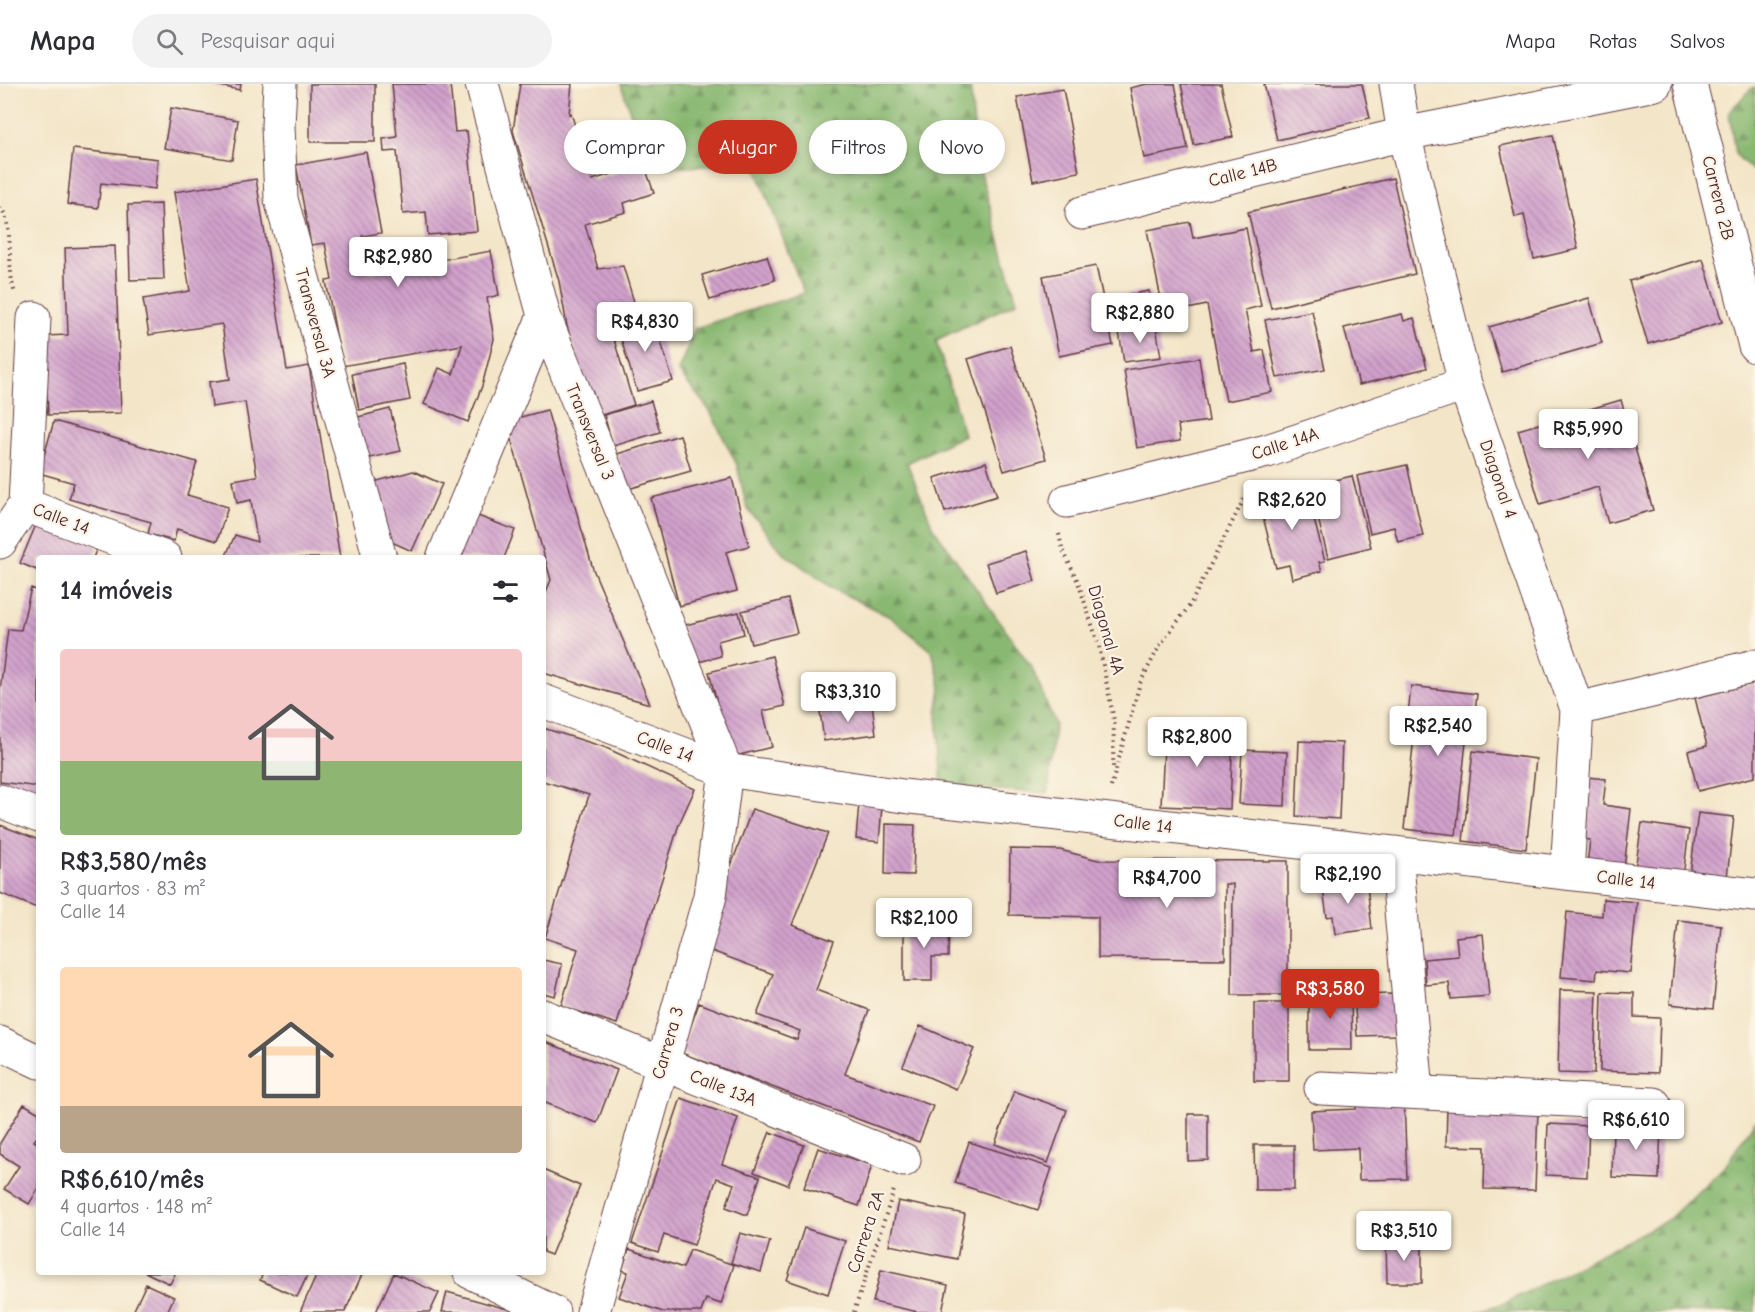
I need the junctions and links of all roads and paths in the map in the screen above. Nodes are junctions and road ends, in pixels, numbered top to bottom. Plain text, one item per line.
1 (280, 84) edge
2 (482, 84) edge
3 (1396, 84) edge
4 (1655, 84) edge
5 (1690, 84) edge
6 (1404, 134) junction
7 (0, 207) edge
8 (1082, 213) dead end
9 (544, 316) junction
10 (34, 318) joint
11 (1755, 346) edge
12 (1465, 384) junction
13 (1267, 452) junction
14 (1067, 501) joint
15 (25, 505) junction
16 (0, 542) edge
17 (157, 555) edge
18 (379, 555) edge
19 (444, 555) edge
20 (1755, 666) edge
21 (546, 702) edge
22 (1577, 709) junction
23 (726, 770) junction
24 (1113, 776) junction
25 (0, 801) edge
26 (36, 815) edge
27 (1105, 820) junction
28 (1396, 853) junction
29 (1567, 873) junction
30 (1755, 895) edge
31 (546, 1017) edge
32 (0, 1043) edge
33 (36, 1061) edge
34 (663, 1064) junction
35 (1321, 1088) dead end
36 (1417, 1092) junction
37 (1654, 1104) dead end
38 (904, 1160) joint
39 (476, 1275) edge
40 (553, 1312) edge
41 (593, 1312) edge
42 (854, 1312) edge

1 - 18 street, Transversal 3A
2 - 9 street, Transversal 3
3 - 6 street, Diagonal 4
4 - 6 street
5 - 11 street, Carrera 2B
6 - 8 street, Calle 14B
6 - 12 street, Diagonal 4
7 - 10 path
9 - 19 street
9 - 23 street, Transversal 3
10 - 15 street
12 - 13 street, Calle 14A
12 - 22 street, Diagonal 4
13 - 14 street, Calle 14A
13 - 24 path
14 - 24 path, Diagonal 4A
15 - 16 street
15 - 17 street, Calle 14
20 - 22 street
21 - 23 street, Calle 14
22 - 29 street, Diagonal 4
23 - 27 street, Calle 14
23 - 34 street, Carrera 3
24 - 27 path
25 - 26 street
27 - 28 street, Calle 14
28 - 29 street, Calle 14
28 - 36 street
29 - 30 street, Calle 14
31 - 34 street, Calle 13A
32 - 33 street
34 - 38 street, Calle 13A
34 - 41 street, Carrera 3
35 - 36 street
36 - 37 street
38 - 42 path, Carrera 2A
39 - 40 street

